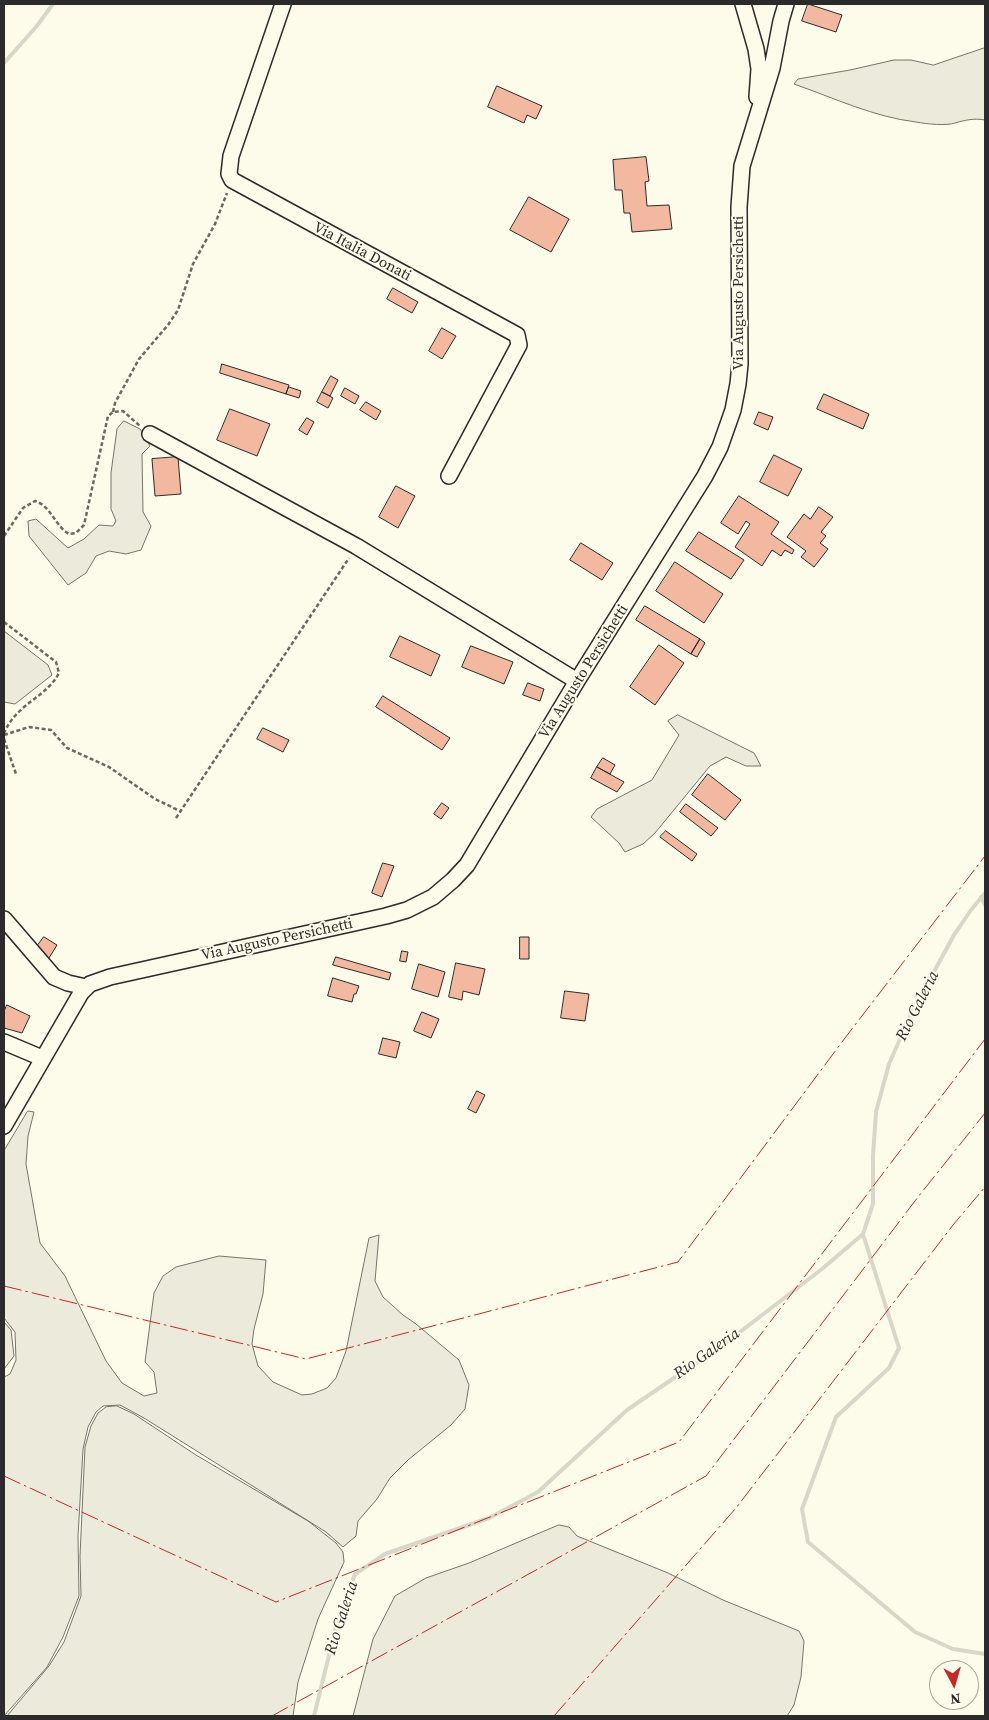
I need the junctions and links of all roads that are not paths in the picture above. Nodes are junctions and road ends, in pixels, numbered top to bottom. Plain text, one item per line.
1 (283, 4) edge
2 (742, 4) edge
3 (786, 4) edge
4 (761, 104) junction
5 (150, 434) road end
6 (449, 476) dead end
7 (577, 681) junction
8 (4, 919) edge
9 (86, 987) junction
10 (4, 1042) edge
11 (42, 1058) junction
12 (4, 1126) edge

1 - 6 street, Via Italia Donati
2 - 4 street
3 - 4 street, Via Augusto Persichetti
4 - 7 street, Via Augusto Persichetti
5 - 7 street
7 - 9 street, Via Augusto Persichetti
8 - 9 street
9 - 11 street
10 - 11 street
11 - 12 street

